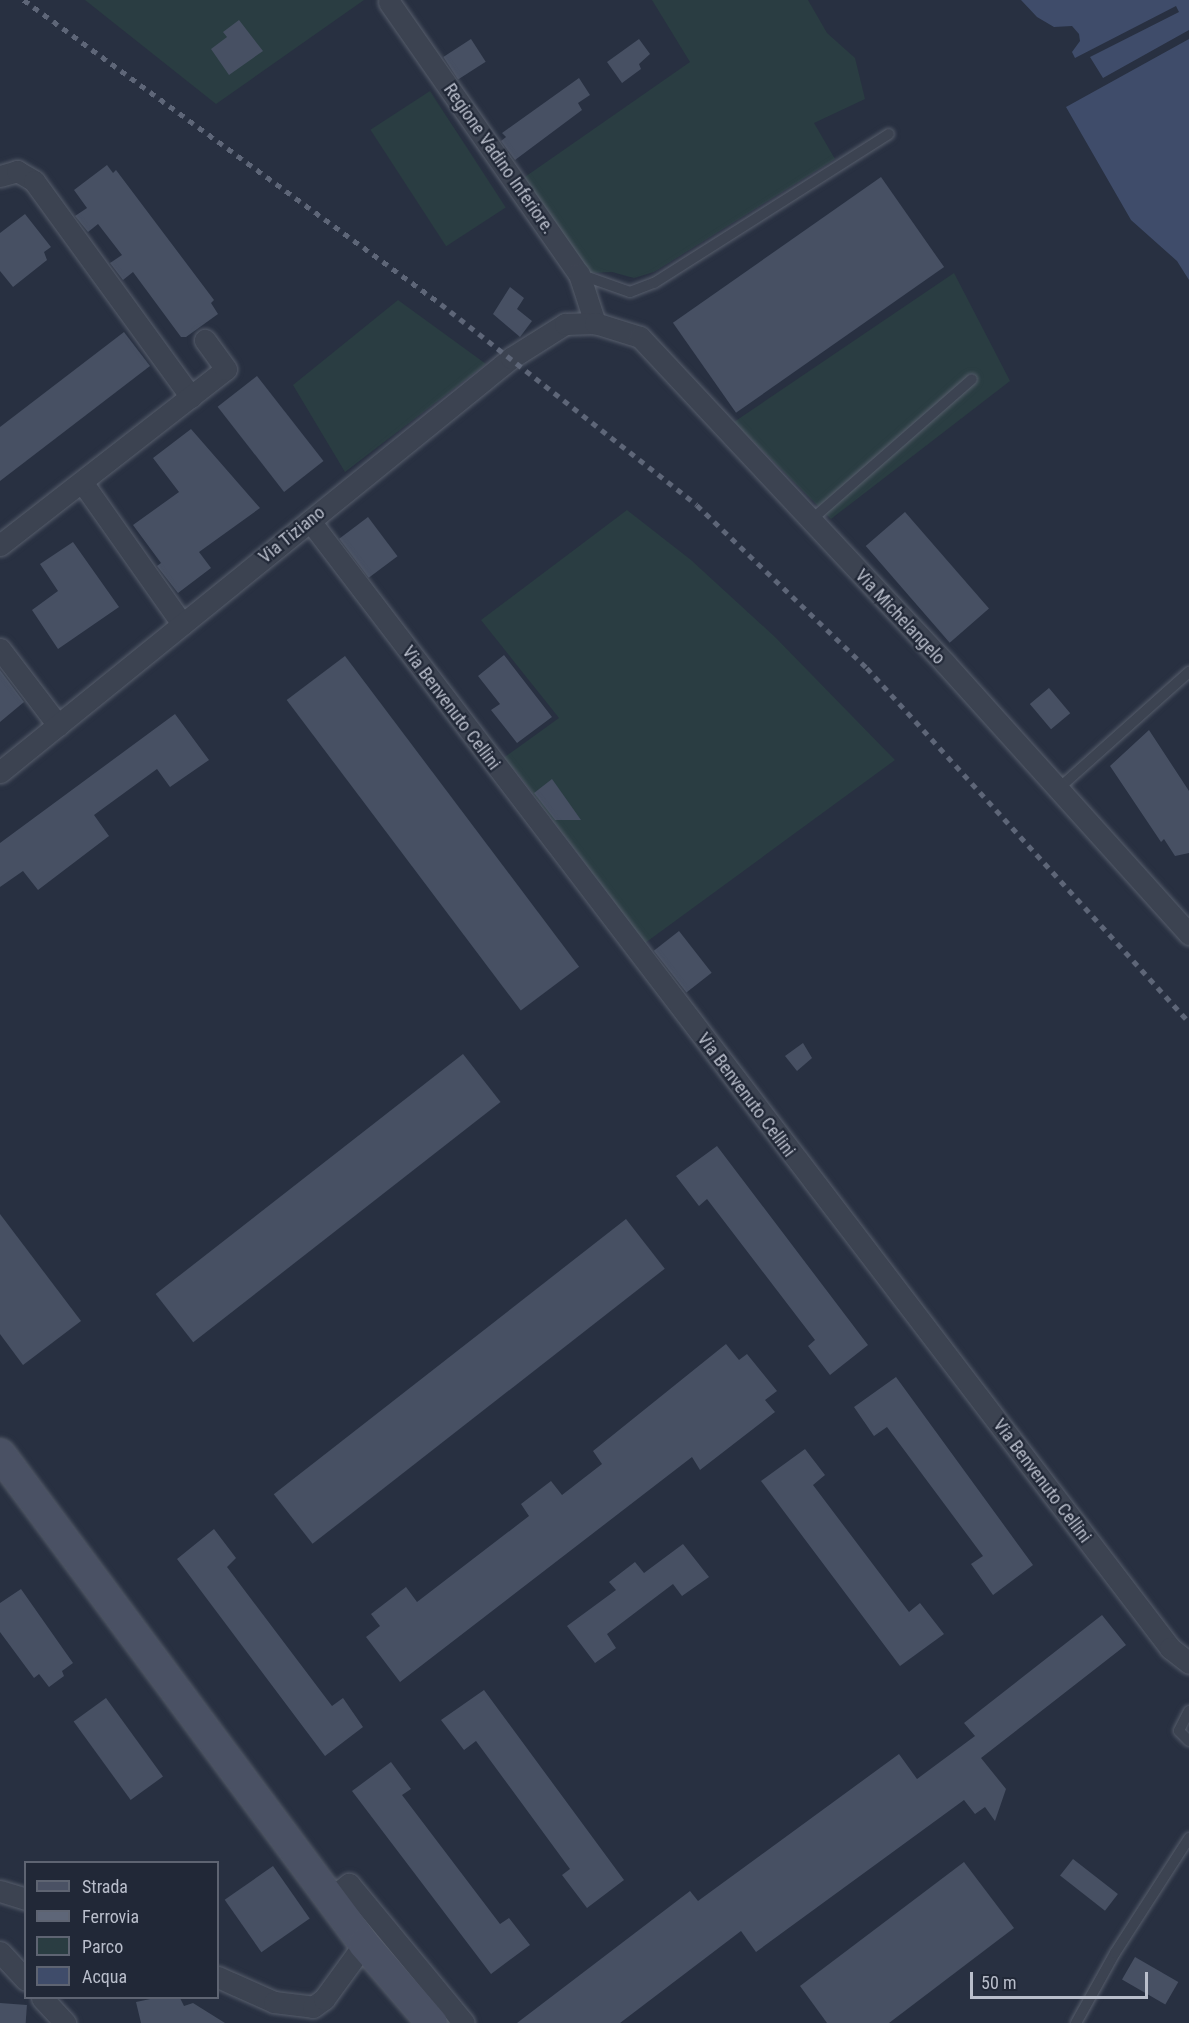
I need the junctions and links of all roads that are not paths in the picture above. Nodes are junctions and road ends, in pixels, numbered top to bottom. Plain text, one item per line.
1 (389, 1) edge
2 (889, 134) dead end
3 (0, 176) edge
4 (579, 274) junction
5 (595, 323) junction
6 (205, 340) dead end
7 (972, 379) dead end
8 (191, 397) junction
9 (82, 482) junction
10 (310, 520) junction
11 (810, 521) junction
12 (0, 545) edge
13 (182, 624) junction
14 (0, 649) edge
15 (1189, 672) edge
16 (58, 725) junction
17 (0, 772) edge
18 (1058, 789) junction
19 (1189, 934) edge
20 (0, 1454) edge
21 (1189, 1663) edge
22 (1189, 1711) edge
23 (1189, 1741) edge
24 (1189, 1838) edge
25 (0, 1892) edge
26 (24, 1898) edge
27 (331, 1898) junction
28 (364, 1944) junction
29 (0, 1952) edge
30 (219, 1977) edge
31 (24, 1978) edge
32 (43, 1999) edge
33 (66, 2023) edge
34 (432, 2023) edge
35 (464, 2023) edge
36 (1076, 2023) edge

1 - 4 street, Regione Vadino Inferiore.
2 - 4 lane
3 - 8 street
4 - 5 street, Regione Vadino Inferiore.
5 - 10 street, Via Tiziano
5 - 11 street, Via Michelangelo
6 - 8 street
7 - 11 lane
8 - 9 street
9 - 12 street
9 - 13 street
10 - 13 street, Via Tiziano
10 - 21 street, Via Benvenuto Cellini
11 - 18 street, Via Michelangelo
13 - 16 street, Via Tiziano
14 - 16 street
15 - 18 lane
16 - 17 street, Via Tiziano
18 - 19 street, Via Michelangelo
20 - 27 main road
22 - 23 lane
24 - 36 lane
25 - 26 street
27 - 28 main road
27 - 35 street
28 - 30 street
28 - 34 main road
29 - 31 street
32 - 33 street

